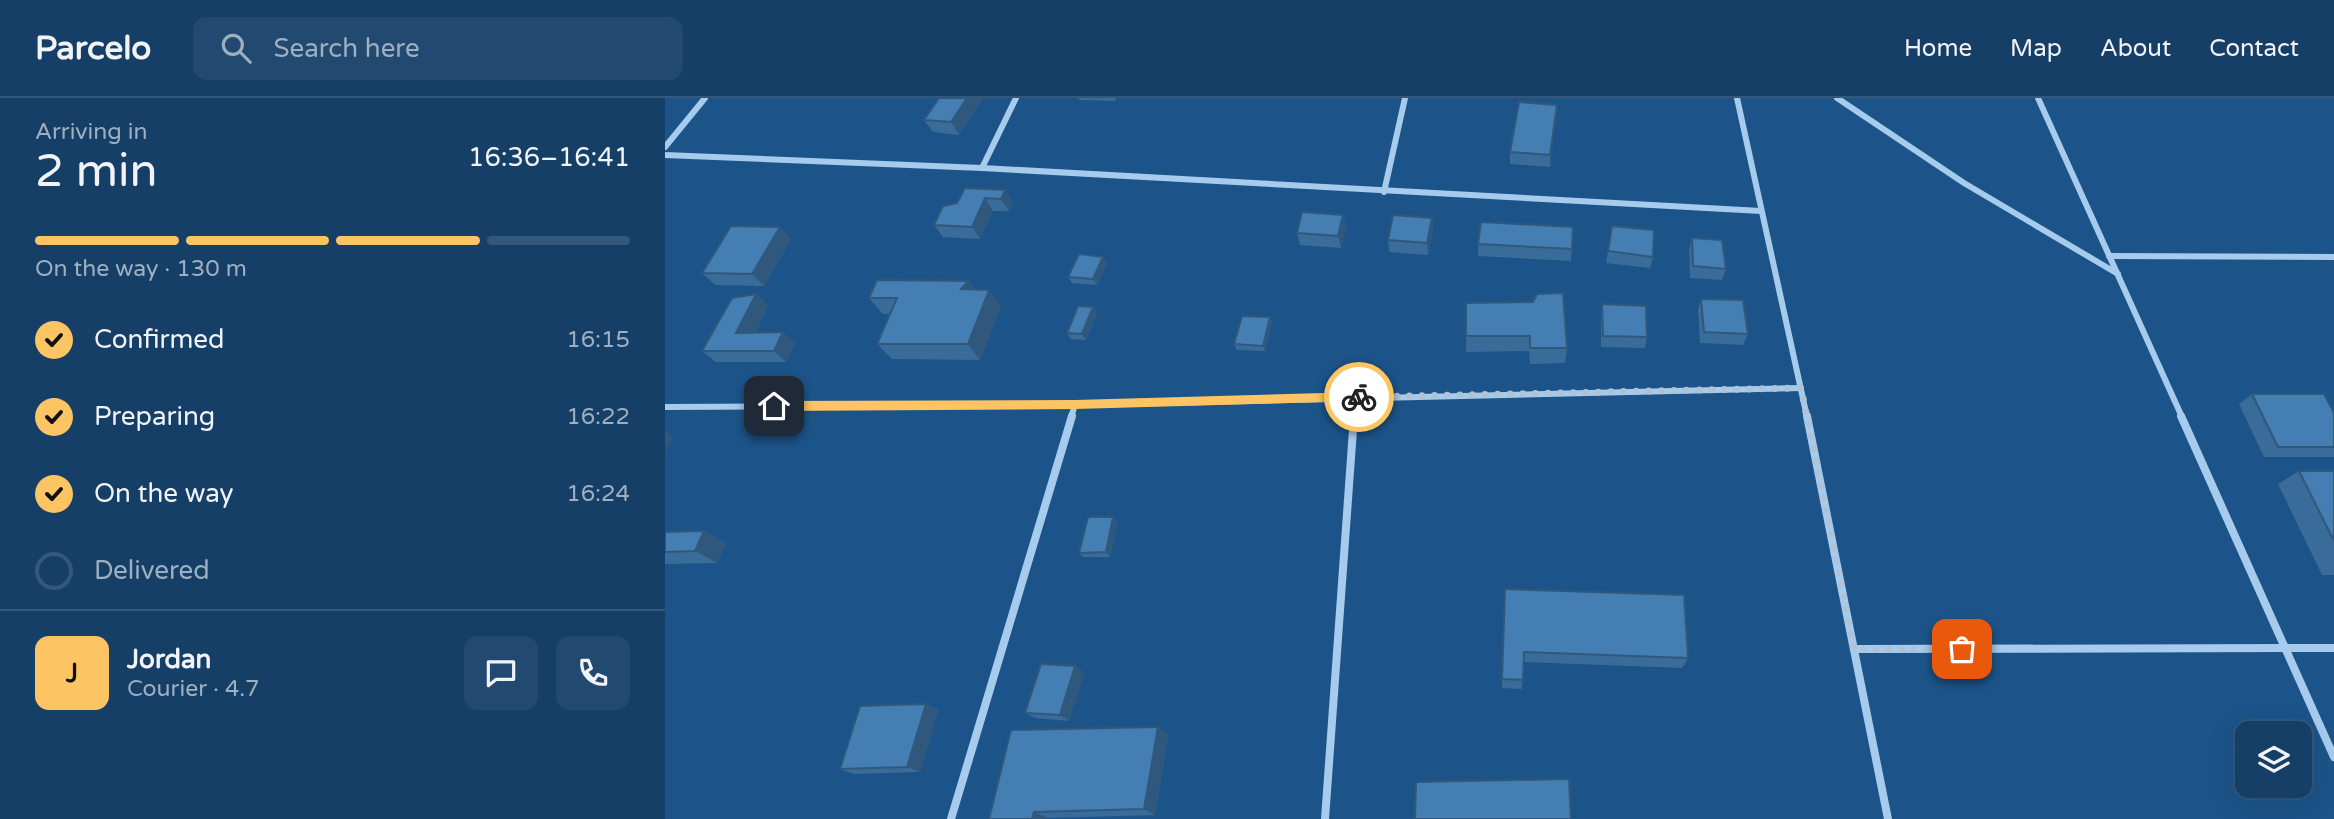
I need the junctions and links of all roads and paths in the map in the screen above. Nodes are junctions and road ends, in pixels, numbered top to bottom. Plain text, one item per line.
1 (705, 98) edge
2 (1016, 98) edge
3 (1405, 98) edge
4 (1737, 98) edge
5 (1837, 98) edge
6 (2038, 98) edge
7 (665, 148) edge
8 (665, 155) edge
9 (982, 168) junction
10 (1384, 192) junction
11 (1761, 211) junction
12 (2109, 257) junction
13 (2334, 257) edge
14 (2119, 274) junction
15 (1801, 388) junction
16 (1355, 397) junction
17 (1075, 405) junction
18 (665, 407) edge
19 (2287, 648) junction
20 (2334, 648) edge
21 (1854, 649) junction
22 (2334, 757) edge
23 (951, 819) edge
24 (1325, 819) edge
25 (1888, 819) edge

1 - 7 street
2 - 9 street
3 - 10 street
4 - 11 street
5 - 14 street
6 - 12 street
8 - 9 street
9 - 10 street
10 - 11 street
11 - 15 street
12 - 13 street
12 - 14 street
14 - 19 street
15 - 16 street
15 - 21 street
16 - 17 street
16 - 24 street
17 - 18 street
17 - 23 street
19 - 20 street
19 - 21 street
19 - 22 street
21 - 25 street

